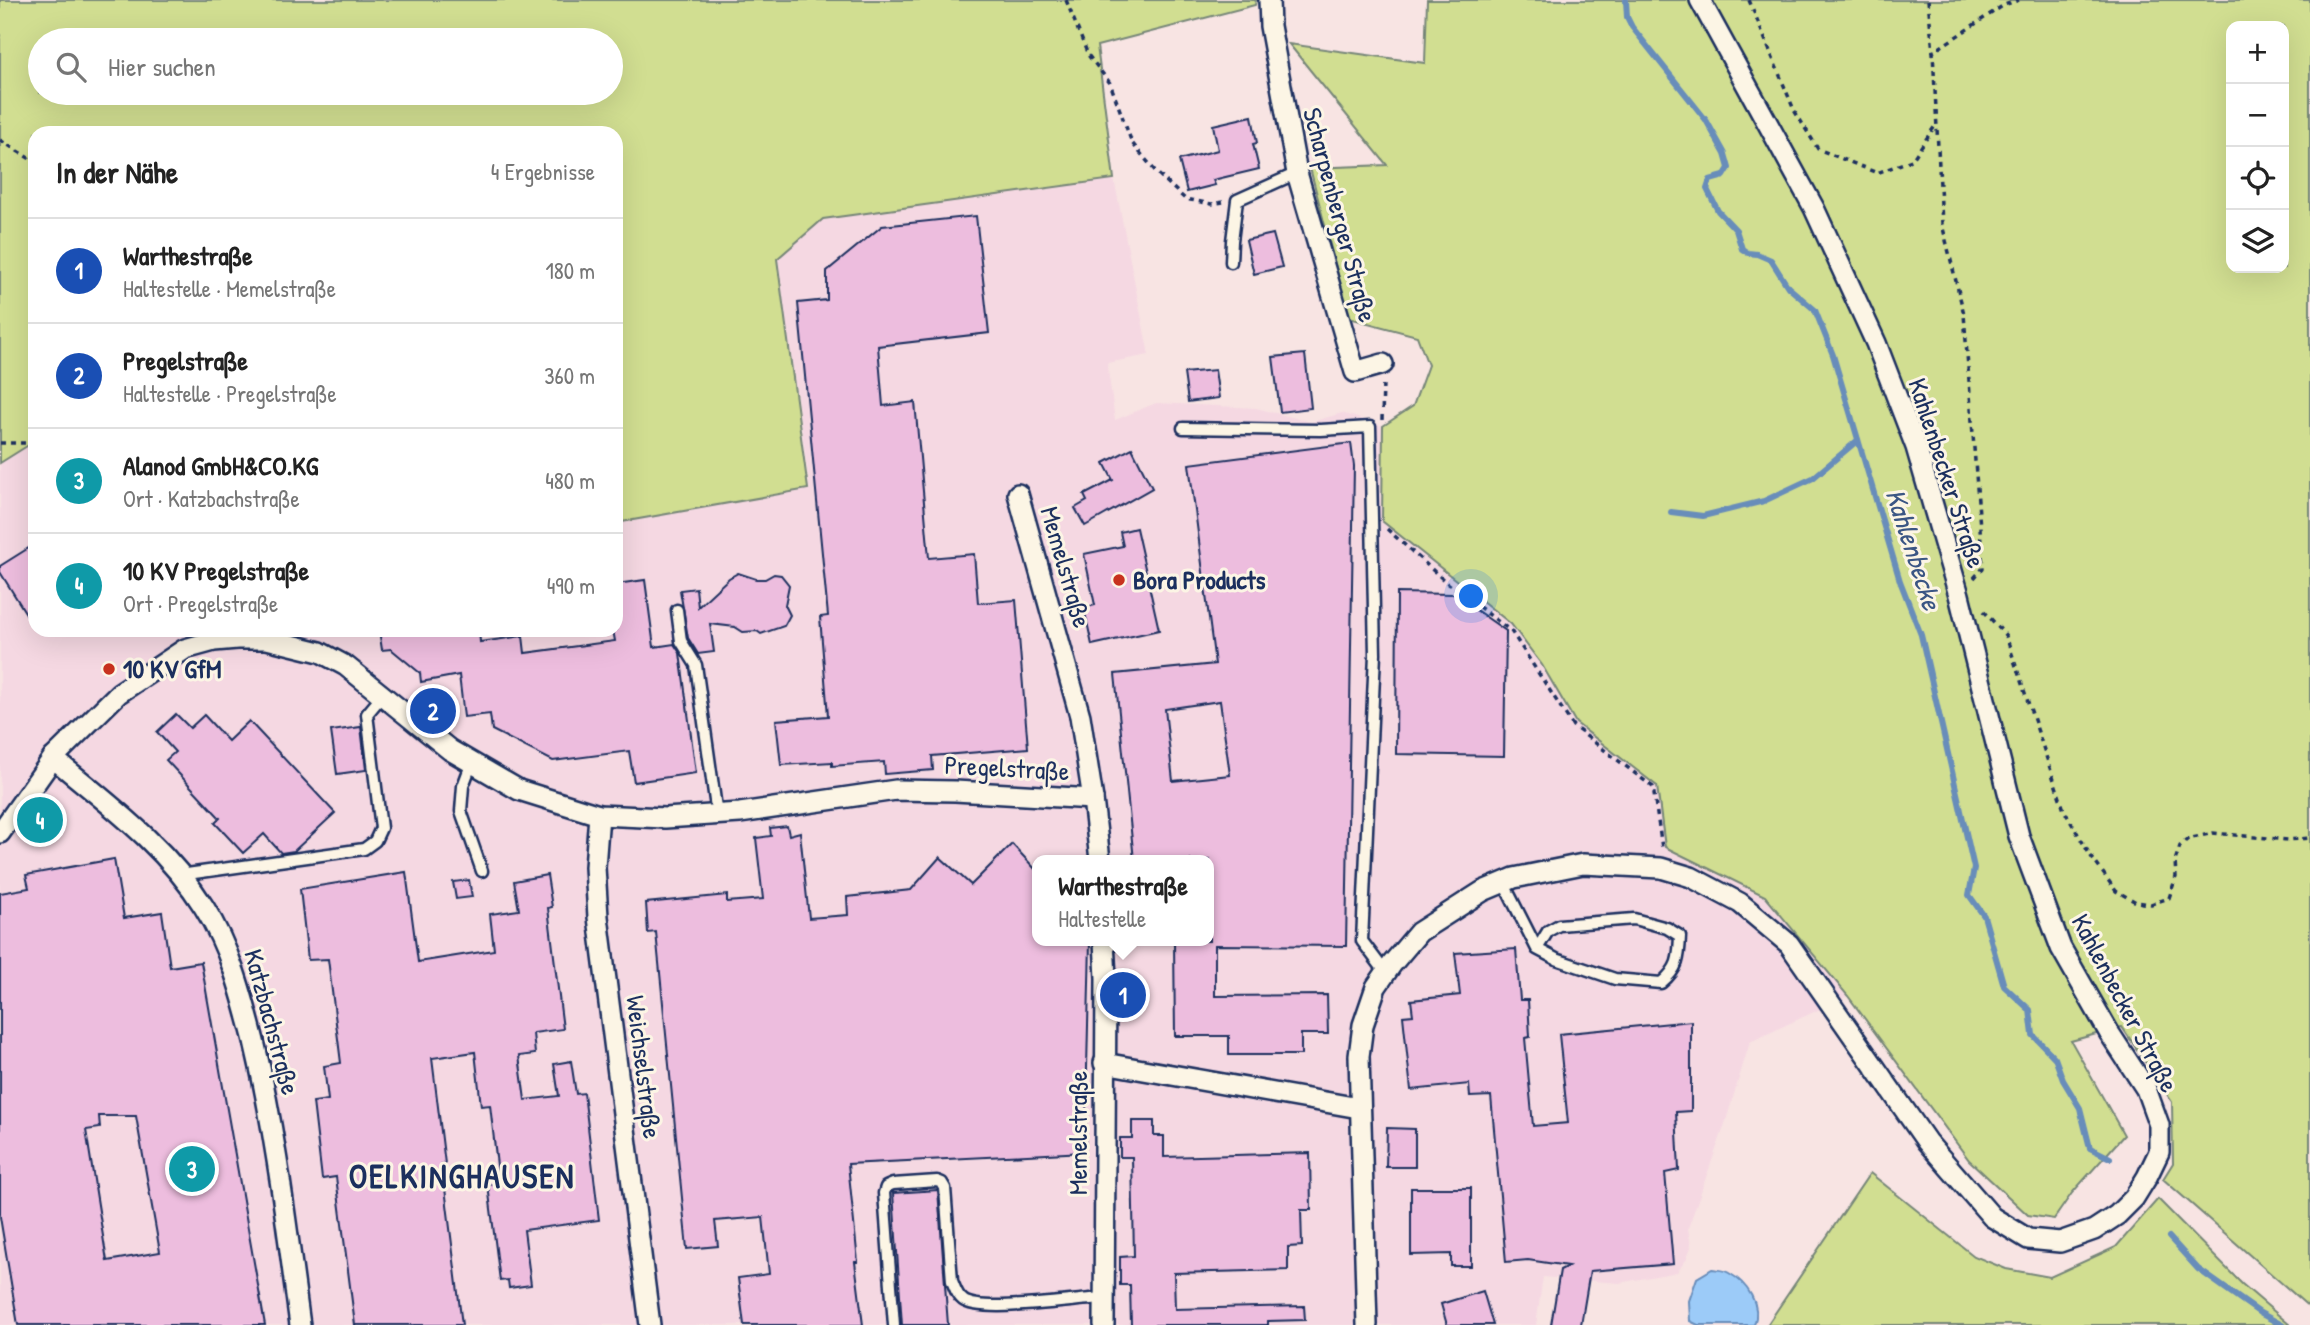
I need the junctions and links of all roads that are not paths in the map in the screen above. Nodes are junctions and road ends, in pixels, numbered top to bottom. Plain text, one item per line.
1 (1269, 0) edge
2 (1700, 0) edge
3 (1297, 173) junction
4 (1231, 261) dead end
5 (1383, 364) road end
6 (1184, 428) dead end
7 (1018, 494) dead end
8 (677, 610) dead end
9 (382, 696) junction
10 (52, 758) junction
11 (472, 762) junction
12 (1093, 799) junction
13 (599, 815) junction
14 (717, 815) junction
15 (0, 833) edge
16 (1099, 855) edge
17 (482, 871) dead end
18 (180, 875) junction
19 (1503, 883) junction
20 (1104, 946) edge
21 (1537, 949) junction
22 (1386, 973) junction
23 (1104, 1063) junction
24 (1359, 1108) junction
25 (1104, 1298) junction
26 (300, 1325) edge
27 (650, 1325) edge
28 (894, 1325) edge
29 (1104, 1325) edge
30 (1367, 1325) edge

1 - 3 street, Scharpenberger Straße
2 - 19 street, Kahlenbecker Straße
3 - 4 lane
3 - 5 street, Scharpenberger Straße
6 - 22 lane
7 - 12 street, Memelstraße
8 - 14 lane
9 - 10 street, Pregelstraße
9 - 11 street, Pregelstraße
9 - 18 lane
10 - 15 street, Pregelstraße
10 - 18 street, Katzbachstraße
11 - 13 street, Pregelstraße
11 - 17 lane
12 - 14 street, Pregelstraße
12 - 16 street, Memelstraße
13 - 14 street, Pregelstraße
13 - 27 street, Weichselstraße
18 - 26 street, Katzbachstraße
19 - 21 lane
19 - 22 street, Kahlenbecker Straße
20 - 23 street, Memelstraße
21 - 21 lane
22 - 24 street, Kahlenbecker Straße
23 - 24 street
23 - 25 street, Memelstraße
24 - 30 street
25 - 28 lane
25 - 29 street, Memelstraße

